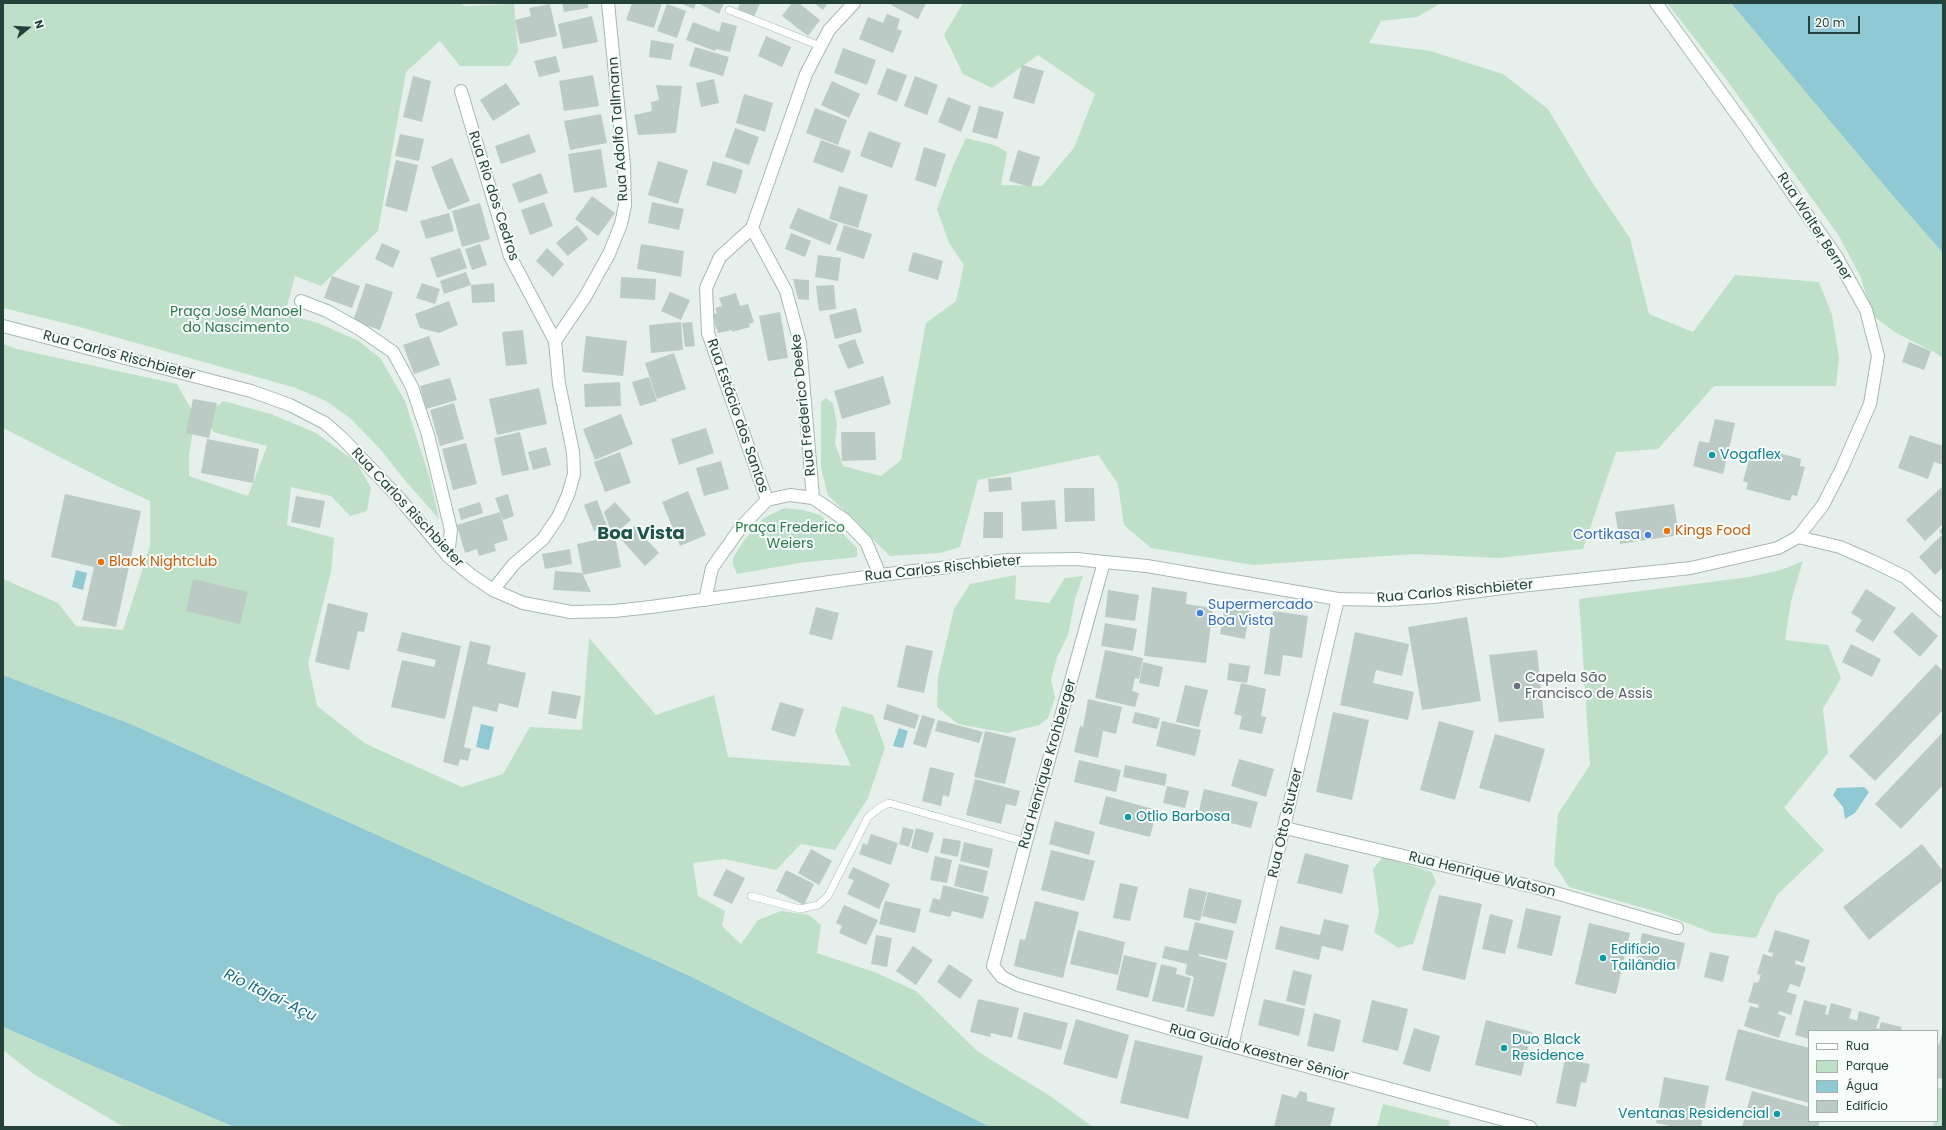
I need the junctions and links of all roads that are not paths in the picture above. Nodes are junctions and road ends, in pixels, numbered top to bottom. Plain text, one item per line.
1 (608, 3) edge
2 (854, 3) edge
3 (1656, 3) edge
4 (729, 10) dead end
5 (820, 46) junction
6 (461, 91) dead end
7 (752, 228) junction
8 (301, 301) dead end
9 (3, 326) edge
10 (555, 341) junction
11 (813, 498) junction
12 (767, 500) junction
13 (1798, 536) junction
14 (448, 556) junction
15 (1104, 562) junction
16 (880, 575) junction
17 (493, 590) junction
18 (1338, 599) junction
19 (705, 600) junction
20 (1943, 611) edge
21 (1285, 828) junction
22 (1026, 842) junction
23 (751, 896) dead end
24 (1677, 928) dead end
25 (993, 966) joint
26 (1232, 1046) junction
27 (1530, 1127) edge

1 - 10 street, Rua Adolfo Tallmann
2 - 5 street
3 - 13 street, Rua Walter Berner
4 - 5 lane
5 - 7 street
6 - 10 street, Rua Rio dos Cedros
7 - 11 street, Rua Frederico Deeke
7 - 12 street, Rua Estácio dos Santos
8 - 14 street
9 - 14 street, Rua Carlos Rischbieter
10 - 17 street
11 - 12 street
11 - 16 street
12 - 19 street
13 - 18 street, Rua Carlos Rischbieter
13 - 20 street
14 - 17 street, Rua Carlos Rischbieter
15 - 16 street, Rua Carlos Rischbieter
15 - 18 street, Rua Carlos Rischbieter
15 - 22 street, Rua Henrique Krohberger
16 - 19 street, Rua Carlos Rischbieter
17 - 19 street, Rua Carlos Rischbieter
18 - 21 street, Rua Otto Stutzer
21 - 24 street, Rua Henrique Watson
21 - 26 street, Rua Otto Stutzer
22 - 23 lane
22 - 25 street, Rua Henrique Krohberger
25 - 26 street, Rua Guido Kaestner Sênior
26 - 27 street, Rua Guido Kaestner Sênior

